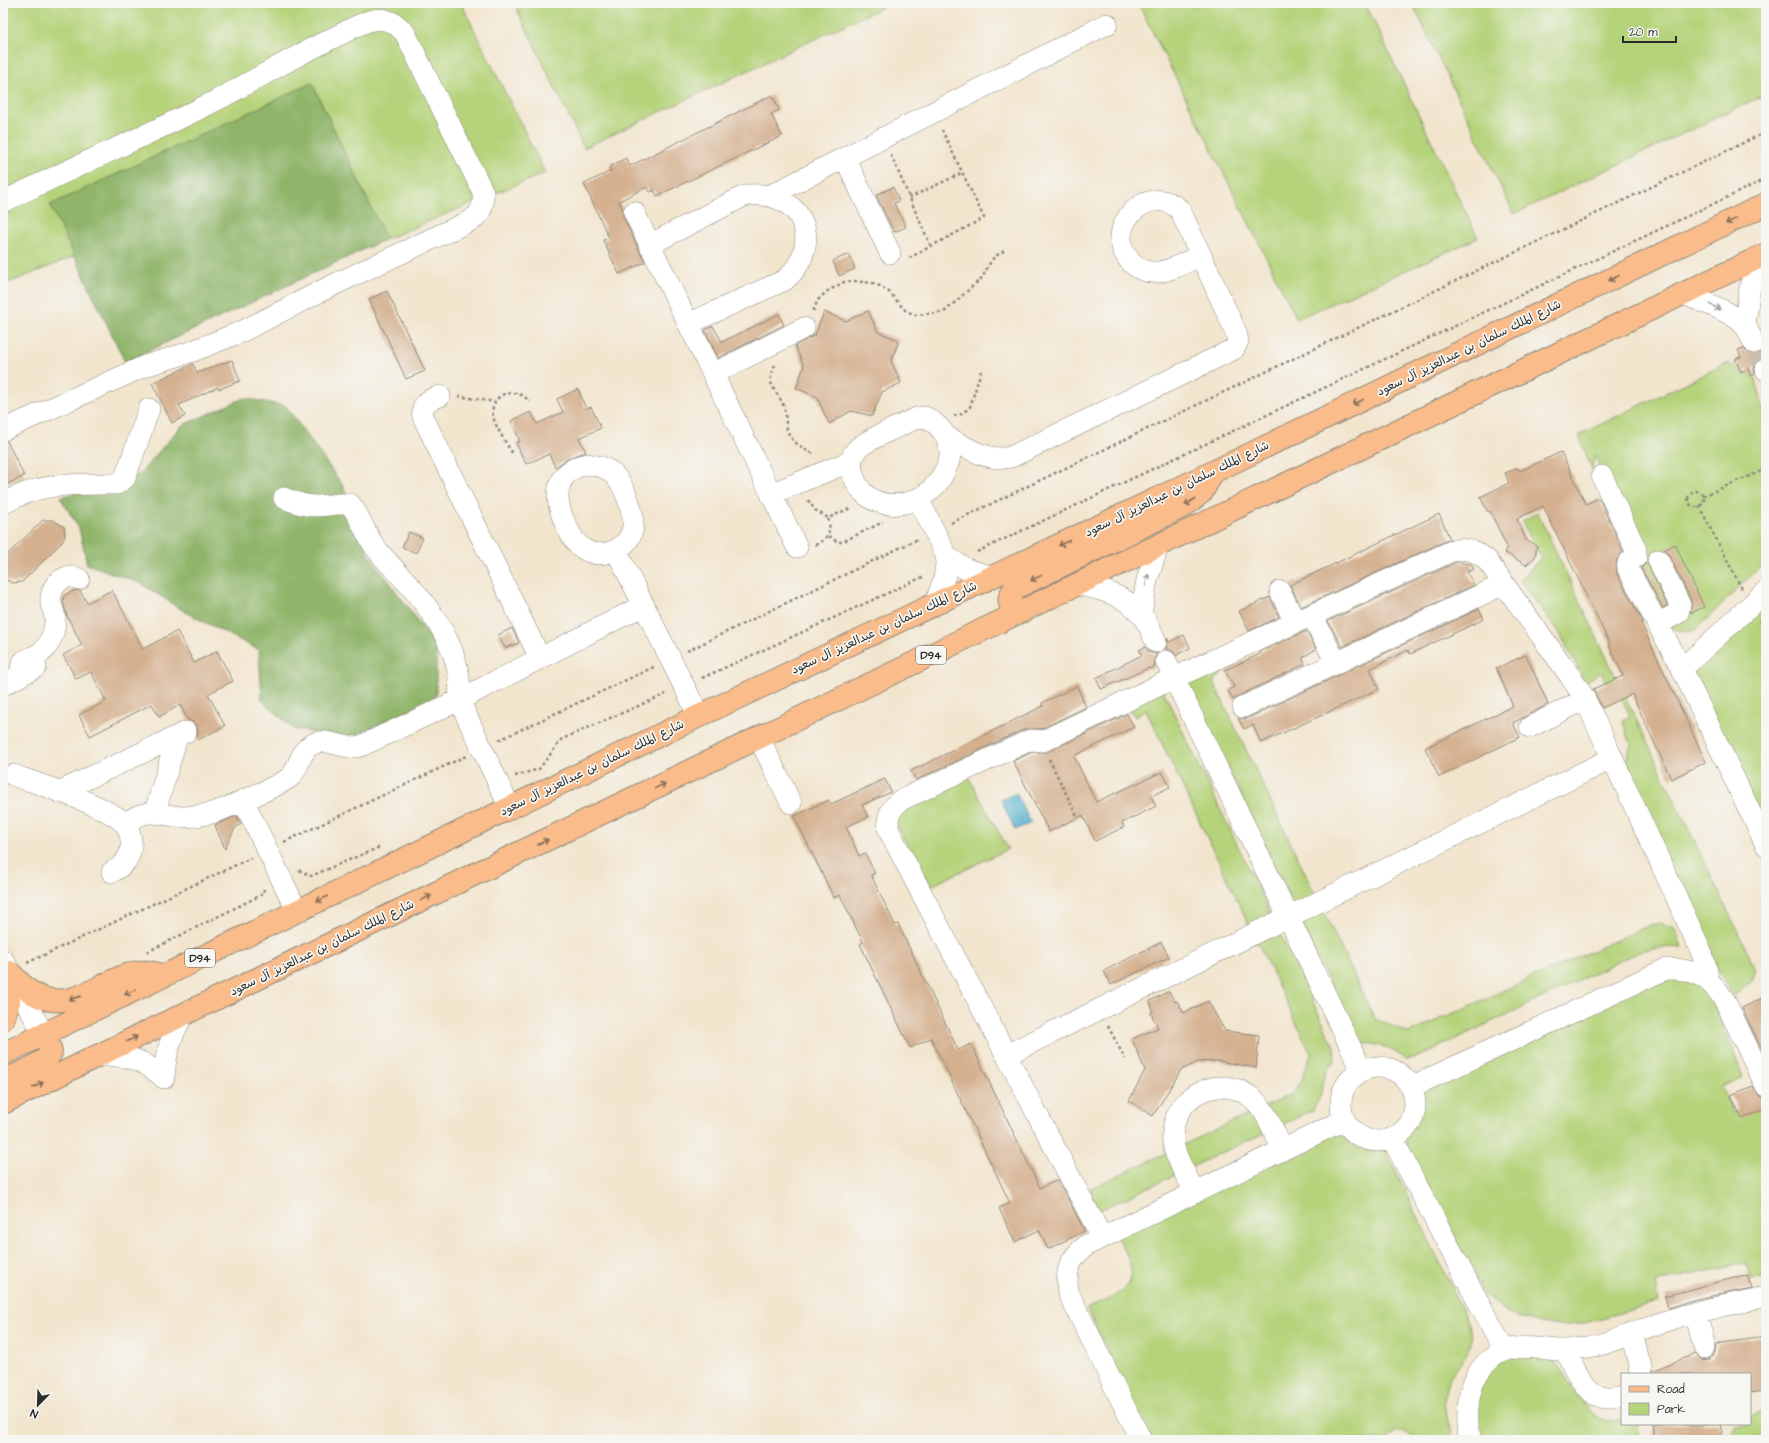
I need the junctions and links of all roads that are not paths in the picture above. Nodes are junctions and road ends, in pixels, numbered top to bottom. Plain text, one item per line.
1 (1107, 24) dead end
2 (845, 158) junction
3 (771, 195) junction
4 (3, 202) edge
5 (1766, 204) edge
6 (634, 212) dead end
7 (649, 244) junction
8 (890, 253) road end
9 (1201, 255) dead end
10 (1762, 257) edge
11 (1682, 294) junction
12 (688, 324) junction
13 (804, 328) road end
14 (713, 374) junction
15 (440, 396) road end
16 (149, 409) dead end
17 (3, 430) edge
18 (940, 430) junction
19 (851, 461) junction
20 (1213, 472) junction
21 (1602, 476) dead end
22 (771, 494) junction
23 (284, 498) dead end
24 (919, 500) junction
25 (3, 504) edge
26 (1158, 546) junction
27 (803, 547) road end
28 (616, 550) dead end
29 (1658, 560) dead end
30 (950, 562) junction
31 (992, 577) junction
32 (79, 579) dead end
33 (1504, 584) junction
34 (1079, 585) junction
35 (1280, 591) dead end
36 (1766, 591) edge
37 (935, 604) junction
38 (644, 605) junction
39 (1024, 611) junction
40 (1141, 614) junction
41 (1304, 619) junction
42 (1658, 624) junction
43 (1156, 642) dead end
44 (540, 658) junction
45 (51, 659) dead end
46 (1336, 663) junction
47 (1682, 669) junction
48 (1170, 670) junction
49 (23, 674) junction
50 (3, 685) edge
51 (1585, 699) junction
52 (459, 700) junction
53 (1243, 707) dead end
54 (699, 716) junction
55 (1530, 727) dead end
56 (759, 738) junction
57 (1614, 758) junction
58 (6, 773) edge
59 (59, 792) junction
60 (243, 800) junction
61 (791, 803) dead end
62 (510, 808) junction
63 (155, 812) junction
64 (125, 824) junction
65 (1766, 845) edge
66 (112, 872) dead end
67 (297, 911) junction
68 (1288, 917) junction
69 (6, 966) edge
70 (164, 976) junction
71 (1708, 980) junction
72 (183, 1015) junction
73 (3, 1019) edge
74 (44, 1035) junction
75 (3, 1054) edge
76 (1006, 1055) junction
77 (97, 1056) junction
78 (1362, 1071) junction
79 (3, 1080) edge
80 (1766, 1086) edge
81 (1411, 1087) junction
82 (3, 1103) edge
83 (1344, 1120) junction
84 (1392, 1138) junction
85 (1283, 1150) junction
86 (1195, 1193) junction
87 (1102, 1238) junction
88 (1766, 1297) edge
89 (1696, 1312) junction
90 (1632, 1333) junction
91 (1705, 1348) dead end
92 (1565, 1350) junction
93 (1504, 1351) junction
94 (1639, 1373) edge
95 (1621, 1396) edge
96 (1142, 1440) edge
97 (1468, 1440) edge

1 - 2 street
2 - 3 street
2 - 8 street
3 - 7 street
3 - 12 street
4 - 17 street
5 -> 20 main road, شارع الملك سلمان بن عبدالعزيز آل سعود / D94
6 - 7 street
7 - 12 street
9 - 18 street
10 - 11 main road, شارع الملك سلمان بن عبدالعزيز آل سعود / D94
11 -> 10 street
11 - 26 main road, شارع الملك سلمان بن عبدالعزيز آل سعود / D94
12 - 14 street
13 - 14 street
14 - 22 street
15 - 44 street
16 - 25 street
18 - 19 street
18 - 24 street
19 - 22 street
19 - 24 street
20 -> 31 main road, شارع الملك سلمان بن عبدالعزيز آل سعود / D94
20 -> 39 main road
21 - 42 street
22 - 27 street
23 - 52 street
24 - 30 street
26 - 34 main road, شارع الملك سلمان بن عبدالعزيز آل سعود / D94
40 -> 26 street
28 - 38 street
29 - 42 street
30 - 31 street
30 - 37 street
31 - 37 main road, شارع الملك سلمان بن عبدالعزيز آل سعود / D94
32 - 49 street
33 - 41 street
33 - 46 street
33 - 51 street
34 - 39 main road, شارع الملك سلمان بن عبدالعزيز آل سعود / D94
34 - 40 street
35 - 41 street
36 - 47 street
37 - 54 main road, شارع الملك سلمان بن عبدالعزيز آل سعود / D94
38 - 44 street
38 - 54 street
39 - 56 main road, شارع الملك سلمان بن عبدالعزيز آل سعود / D94
40 - 43 street
41 - 46 street
41 - 48 street
42 - 47 street
44 - 52 street
45 - 49 street
46 - 53 street
47 - 65 street
48 - 68 street
48 - 76 street
49 - 50 street
51 - 55 street
51 - 57 street
52 - 60 street
52 - 62 street
54 - 62 main road, شارع الملك سلمان بن عبدالعزيز آل سعود / D94
56 - 61 street
72 -> 56 main road, شارع الملك سلمان بن عبدالعزيز آل سعود / D94
57 - 68 street
57 - 71 street
58 - 59 street
59 - 63 street
59 - 64 street
60 - 63 street
60 - 67 street
62 -> 67 main road, شارع الملك سلمان بن عبدالعزيز آل سعود / D94
63 - 64 street
64 - 66 street
67 - 70 main road, شارع الملك سلمان بن عبدالعزيز آل سعود / D94
68 - 76 street
68 - 78 street
70 -> 69 main road
69 - 73 main road
69 - 74 street
70 -> 74 main road, شارع الملك سلمان بن عبدالعزيز آل سعود / D94
71 - 80 street
71 - 81 street
77 -> 72 main road, شارع الملك سلمان بن عبدالعزيز آل سعود / D94
72 - 77 street
74 - 75 main road, شارع الملك سلمان بن عبدالعزيز آل سعود / D94
74 - 79 main road
76 - 87 street
82 -> 77 main road, شارع الملك سلمان بن عبدالعزيز آل سعود / D94
78 - 81 street
78 - 83 street
81 - 84 street
83 - 84 street
83 - 85 street
84 - 93 street
85 - 86 street
85 - 86 street
86 - 87 street
87 - 96 street
88 - 89 street
89 - 90 street
89 - 91 street
90 - 92 street
90 - 94 street
92 - 93 street
92 - 95 street
93 - 97 street

